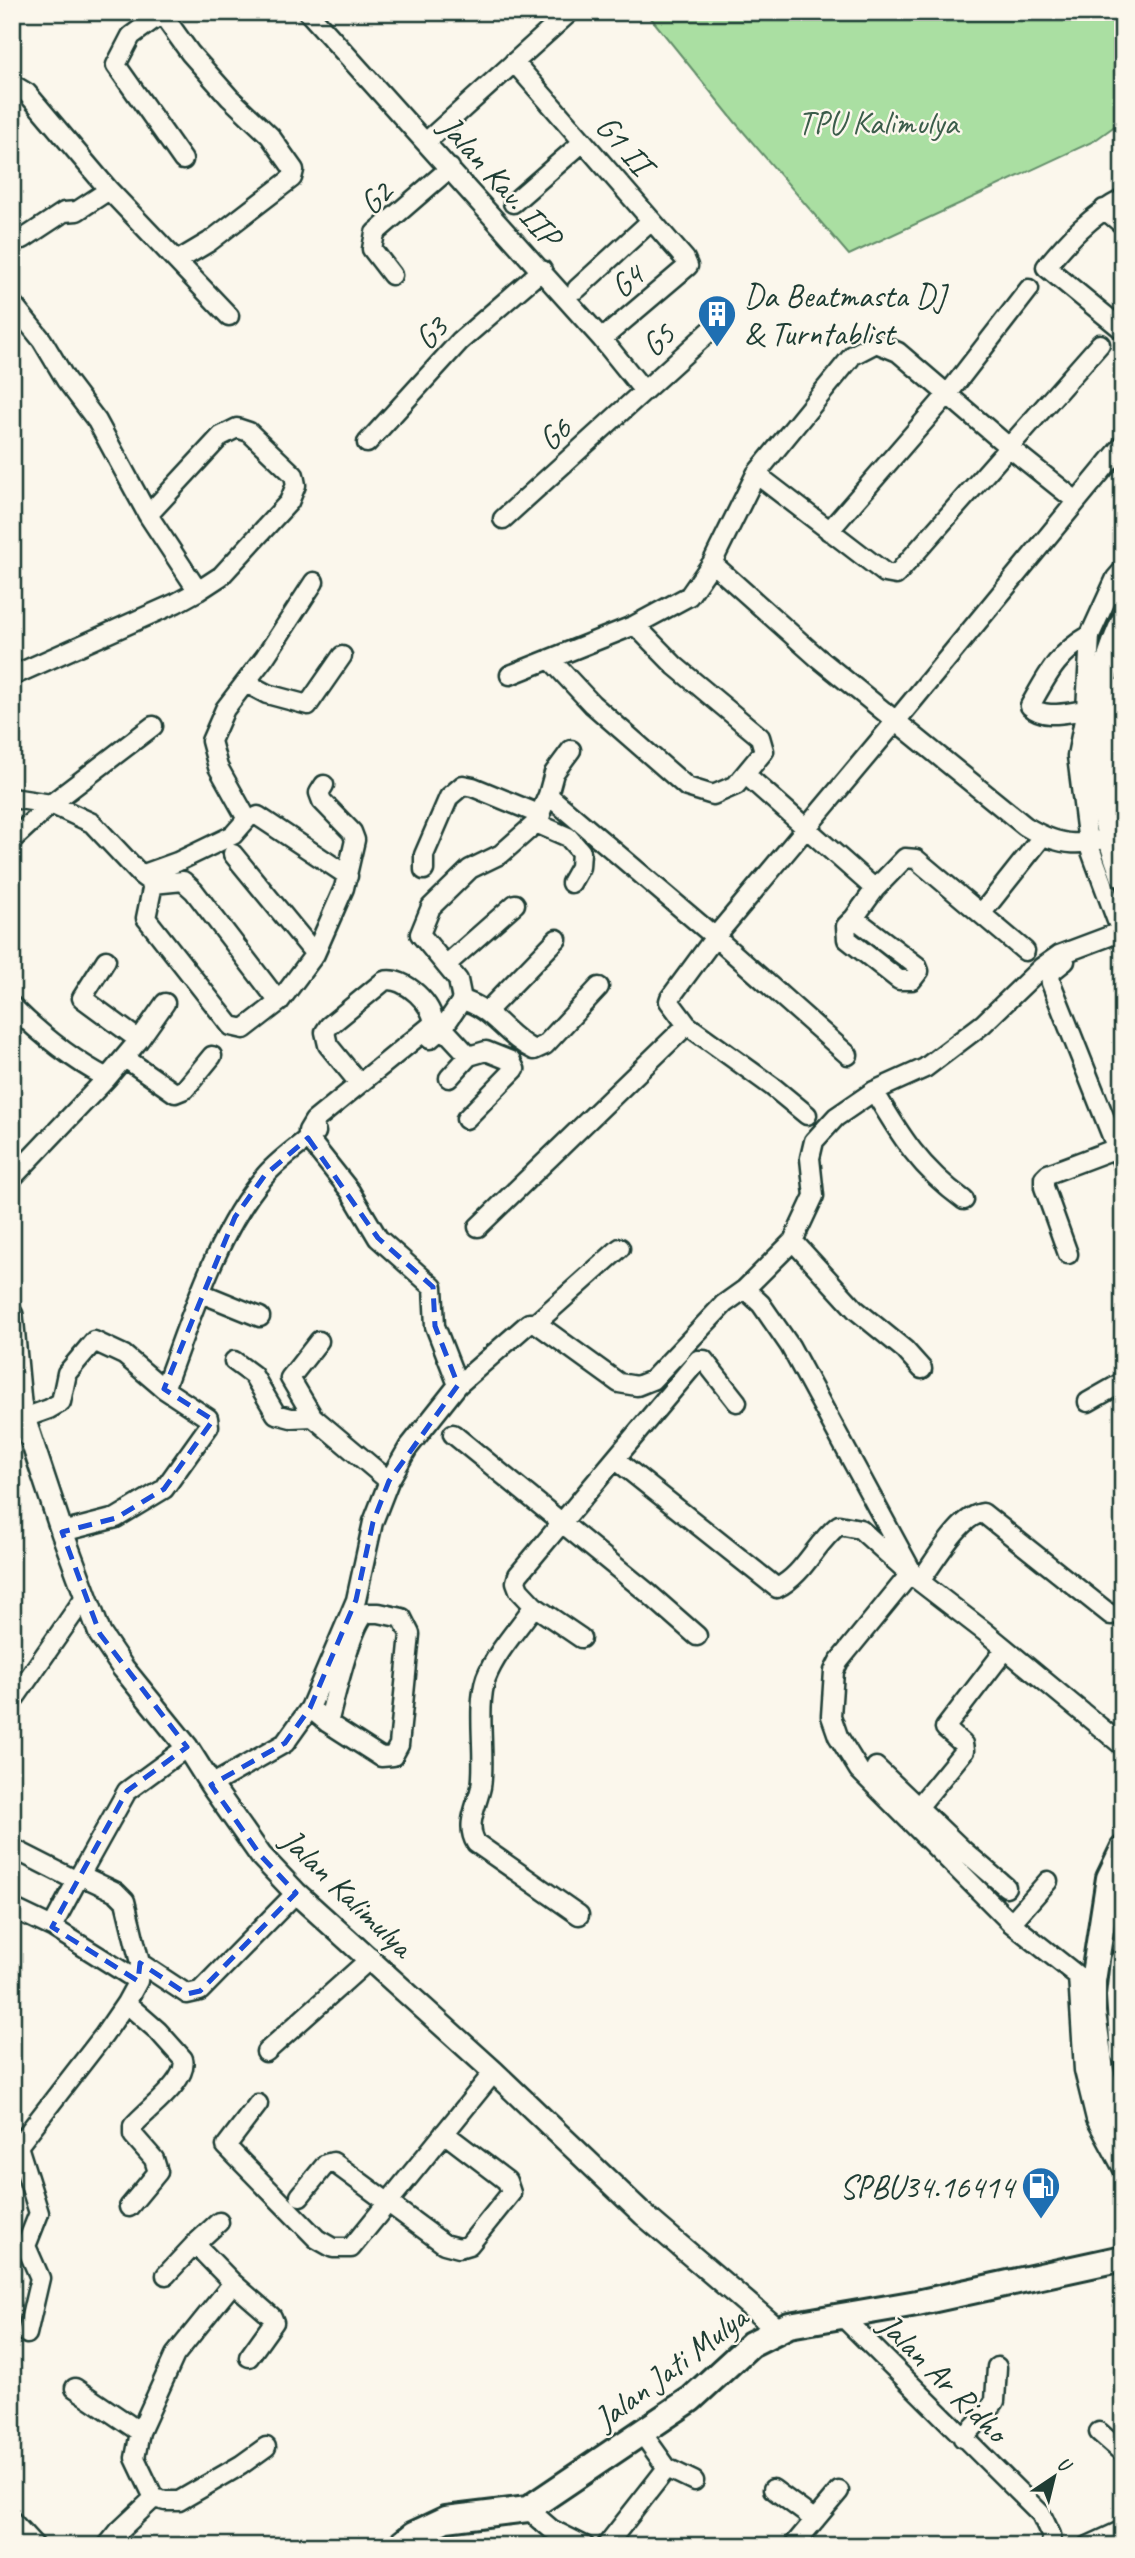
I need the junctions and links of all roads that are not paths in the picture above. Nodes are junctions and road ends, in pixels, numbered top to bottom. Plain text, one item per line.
1 (308, 12) edge
2 (570, 12) edge
3 (163, 13) edge
4 (514, 62) junction
5 (12, 84) edge
6 (427, 141) junction
7 (583, 142) junction
8 (183, 160) dead end
9 (450, 168) junction
10 (109, 190) junction
11 (1123, 200) edge
12 (513, 203) dead end
13 (1104, 209) junction
14 (651, 221) junction
15 (1123, 225) edge
16 (12, 239) edge
17 (177, 261) junction
18 (688, 266) joint
19 (542, 270) junction
20 (392, 275) dead end
21 (577, 289) dead end
22 (1030, 289) dead end
23 (12, 303) edge
24 (229, 316) dead end
25 (1123, 330) edge
26 (709, 331) dead end
27 (602, 339) junction
28 (1100, 344) dead end
29 (644, 391) junction
30 (947, 395) junction
31 (367, 443) dead end
32 (1123, 444) edge
33 (1010, 448) junction
34 (756, 474) junction
35 (1075, 500) junction
36 (148, 515) junction
37 (503, 519) dead end
38 (830, 530) junction
39 (712, 563) junction
40 (1123, 570) edge
41 (314, 582) dead end
42 (198, 591) junction
43 (1123, 623) edge
44 (635, 625) junction
45 (1090, 635) junction
46 (342, 656) dead end
47 (550, 659) junction
48 (12, 676) edge
49 (510, 676) dead end
50 (246, 683) junction
51 (1123, 690) edge
52 (1086, 710) junction
53 (896, 721) junction
54 (153, 726) dead end
55 (571, 750) dead end
56 (745, 774) junction
57 (324, 785) dead end
58 (548, 795) junction
59 (1123, 797) edge
60 (12, 798) edge
61 (51, 804) junction
62 (258, 816) dead end
63 (538, 819) junction
64 (807, 827) junction
65 (1042, 837) junction
66 (1106, 838) edge
67 (12, 840) edge
68 (233, 854) dead end
69 (424, 870) dead end
70 (1123, 875) edge
71 (348, 876) junction
72 (147, 880) junction
73 (570, 883) dead end
74 (875, 889) junction
75 (515, 904) dead end
76 (981, 914) junction
77 (854, 918) dead end
78 (1122, 936) edge
79 (715, 937) junction
80 (557, 939) dead end
81 (1025, 951) dead end
82 (315, 954) junction
83 (106, 960) dead end
84 (447, 964) junction
85 (599, 987) dead end
86 (462, 1000) junction
87 (279, 1002) junction
88 (165, 1003) dead end
89 (12, 1006) edge
90 (487, 1011) junction
91 (687, 1025) junction
92 (443, 1028) junction
93 (139, 1040) junction
94 (848, 1055) dead end
95 (212, 1056) dead end
96 (469, 1056) junction
97 (125, 1058) junction
98 (107, 1078) junction
99 (449, 1078) dead end
100 (359, 1083) junction
101 (874, 1091) junction
102 (807, 1115) dead end
103 (466, 1119) dead end
104 (308, 1138) junction
105 (1120, 1156) edge
106 (12, 1178) edge
107 (964, 1200) dead end
108 (478, 1227) dead end
109 (793, 1241) junction
110 (620, 1248) dead end
111 (1068, 1254) dead end
112 (744, 1289) junction
113 (201, 1293) junction
114 (12, 1315) edge
115 (260, 1317) dead end
116 (536, 1323) junction
117 (319, 1341) dead end
118 (234, 1361) dead end
119 (922, 1369) dead end
120 (1123, 1382) edge
121 (458, 1385) junction
122 (164, 1390) junction
123 (737, 1402) dead end
124 (1088, 1402) dead end
125 (313, 1417) junction
126 (24, 1418) junction
127 (453, 1434) dead end
128 (615, 1459) junction
129 (389, 1481) junction
130 (560, 1522) junction
131 (62, 1532) junction
132 (915, 1578) junction
133 (85, 1597) junction
134 (534, 1606) junction
135 (1111, 1615) dead end
136 (697, 1636) dead end
137 (581, 1638) dead end
138 (1005, 1650) junction
139 (12, 1702) edge
140 (310, 1708) junction
141 (328, 1723) junction
142 (1123, 1746) edge
143 (187, 1747) junction
144 (876, 1767) dead end
145 (211, 1785) junction
146 (919, 1806) junction
147 (12, 1848) edge
148 (1123, 1849) edge
149 (78, 1878) junction
150 (1048, 1881) dead end
151 (1006, 1887) dead end
152 (296, 1893) junction
153 (12, 1908) edge
154 (579, 1915) dead end
155 (1011, 1923) junction
156 (52, 1927) junction
157 (370, 1958) junction
158 (1123, 1961) edge
159 (139, 1973) junction
160 (1085, 1978) junction
161 (125, 2003) junction
162 (266, 2052) dead end
163 (1123, 2053) edge
164 (494, 2071) junction
165 (258, 2104) dead end
166 (444, 2133) junction
167 (1123, 2141) edge
168 (15, 2144) edge
169 (1123, 2169) edge
170 (300, 2196) dead end
171 (387, 2201) junction
172 (129, 2207) dead end
173 (219, 2222) dead end
174 (195, 2244) junction
175 (1123, 2258) edge
176 (166, 2275) dead end
177 (233, 2283) junction
178 (842, 2316) junction
179 (777, 2329) junction
180 (27, 2334) dead end
181 (249, 2357) dead end
182 (997, 2367) dead end
183 (75, 2388) dead end
184 (140, 2432) junction
185 (1099, 2432) dead end
186 (642, 2433) junction
187 (963, 2438) junction
188 (266, 2447) dead end
189 (1123, 2453) edge
190 (667, 2468) junction
191 (694, 2481) dead end
192 (773, 2489) dead end
193 (839, 2491) dead end
194 (154, 2498) junction
195 (527, 2509) junction
196 (12, 2521) edge
197 (815, 2521) junction
198 (1123, 2530) edge
199 (35, 2546) edge
200 (107, 2546) edge
201 (399, 2546) edge
202 (585, 2546) edge
203 (606, 2546) edge
204 (793, 2546) edge
205 (1052, 2546) edge
206 (1088, 2546) edge

1 - 6 street, Jalan Kav. IIP
2 - 4 street
3 - 8 street
3 - 17 street
4 - 6 street
4 - 7 street, G1 II
5 - 10 street
6 - 9 street, Jalan Kav. IIP
7 - 12 street
7 - 14 street, G1 II
9 - 19 street, Jalan Kav. IIP
9 - 20 street, G2
10 - 16 street
10 - 17 street
11 - 13 street
13 - 15 street
13 - 25 street
14 - 18 street, G1 II
14 - 21 street
17 - 24 street
18 - 27 street, G4
19 - 27 street, Jalan Kav. IIP
19 - 31 street, G3
22 - 30 street
23 - 36 street
26 - 29 street, G5
27 - 29 street, Jalan Kav. IIP
28 - 33 street
29 - 37 street, G6
30 - 33 street
30 - 34 street
30 - 38 street
32 - 35 street
33 - 35 street
33 - 38 street
34 - 38 street
34 - 39 street
35 - 53 street
36 - 42 street
36 - 42 street
39 - 44 street
39 - 53 street
40 - 45 street
41 - 50 street
42 - 48 street
43 - 66 main road
44 - 47 street
44 - 56 street
45 - 52 street
45 - 52 street
46 - 50 street
47 - 49 street
47 - 56 street
50 - 72 street
51 - 59 main road
52 - 66 street
53 - 64 street
53 - 65 street
54 - 61 street
55 - 58 street
56 - 64 street
57 - 71 street
58 - 63 street
58 - 79 street
60 - 61 street
61 - 67 street
61 - 72 street
62 - 71 street
63 - 69 street
63 - 73 street
63 - 84 street
64 - 74 street
64 - 79 street
65 - 66 street
65 - 76 street
66 - 70 main road
66 - 78 street
68 - 82 street
71 - 82 street
72 - 87 street
72 - 87 street
74 - 76 street
74 - 77 street
75 - 84 street
76 - 81 street
78 - 101 street
78 - 105 street
79 - 91 street
79 - 94 street
80 - 90 street
82 - 87 street
83 - 93 street
84 - 86 street
85 - 90 street
86 - 90 street
86 - 92 street
88 - 93 street
89 - 98 street
91 - 102 street
91 - 108 street
92 - 96 street
92 - 104 street
93 - 97 street
95 - 97 street
96 - 99 street
96 - 103 street
97 - 98 street
98 - 106 street
100 - 100 street
100 - 104 street
101 - 107 street
101 - 109 street
104 - 113 street
104 - 121 street
105 - 111 street
109 - 112 street
109 - 119 street
110 - 116 street
112 - 116 street
112 - 132 street
113 - 115 street
113 - 122 street
114 - 126 street, Jalan Kalimulya
116 - 121 street
117 - 125 street
118 - 125 street
120 - 124 street
121 - 129 street
122 - 126 street
122 - 131 street
123 - 128 street
125 - 129 street
126 - 131 street, Jalan Kalimulya
127 - 130 street
128 - 130 street
128 - 132 street
129 - 140 street
130 - 134 street
130 - 136 street
131 - 133 street, Jalan Kalimulya
132 - 135 street
132 - 138 street
132 - 155 street
133 - 139 street
133 - 143 street, Jalan Kalimulya
134 - 137 street
134 - 154 street
138 - 142 street
138 - 146 street
140 - 141 street
140 - 145 street
141 - 141 street
143 - 145 street, Jalan Kalimulya
143 - 149 street
144 - 146 street
145 - 152 street, Jalan Kalimulya
146 - 151 street
147 - 149 street
148 - 160 main road
149 - 156 street
149 - 159 street
150 - 155 street
152 - 157 street, Jalan Kalimulya
152 - 159 street
153 - 156 street
155 - 160 street
156 - 159 street
157 - 162 street
157 - 164 street, Jalan Kalimulya
158 - 163 main road
159 - 161 street
160 - 167 main road
160 - 169 street
161 - 168 street
161 - 172 street
164 - 166 street
164 - 179 street, Jalan Kalimulya
165 - 171 street
166 - 171 street
166 - 171 street
168 - 180 street
170 - 171 street
173 - 174 street
174 - 176 street
174 - 177 street
175 - 178 main road, Jalan Jati Mulya
177 - 181 street
177 - 184 street
178 - 179 main road, Jalan Jati Mulya
178 - 187 street, Jalan Ar Ridho
179 - 186 main road, Jalan Jati Mulya
182 - 187 street
183 - 184 street
184 - 194 street
185 - 189 street
186 - 190 street
186 - 195 main road, Jalan Jati Mulya
187 - 205 street, Jalan Ar Ridho
188 - 194 street
190 - 191 street
190 - 203 street
192 - 197 street
193 - 197 street
194 - 200 street
195 - 201 main road, Jalan Jati Mulya
195 - 202 street
196 - 199 street
197 - 204 street
198 - 206 street

